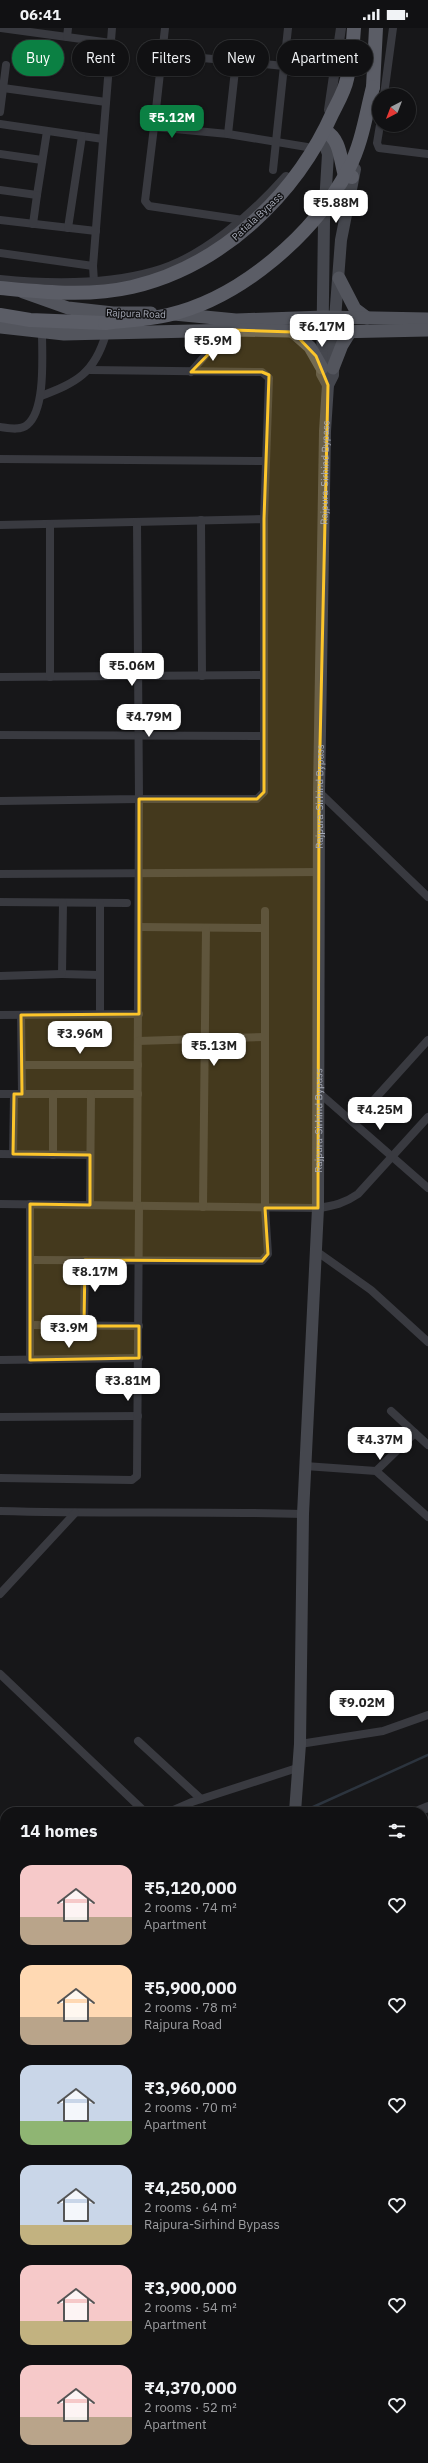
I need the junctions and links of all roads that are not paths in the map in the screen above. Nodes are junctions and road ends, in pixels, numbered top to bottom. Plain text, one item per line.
1 (1, 28) edge
2 (68, 28) edge
3 (112, 28) edge
4 (165, 28) edge
5 (288, 28) edge
6 (341, 28) edge
7 (354, 28) edge
8 (376, 28) edge
9 (382, 28) edge
10 (393, 28) edge
11 (67, 37) junction
12 (89, 40) edge
13 (111, 40) edge
14 (164, 40) edge
15 (287, 40) edge
16 (6, 65) dead end
17 (108, 76) edge
18 (160, 76) edge
19 (234, 76) edge
20 (283, 76) edge
21 (3, 88) junction
22 (378, 88) edge
23 (379, 88) edge
24 (106, 102) junction
25 (372, 106) edge
26 (0, 112) edge
27 (0, 124) edge
28 (154, 127) junction
29 (47, 131) junction
30 (379, 132) edge
31 (228, 134) junction
32 (323, 134) junction
33 (82, 136) junction
34 (104, 139) junction
35 (276, 141) junction
36 (307, 147) junction
37 (0, 154) edge
38 (428, 154) edge
39 (42, 160) junction
40 (273, 170) dead end
41 (352, 177) junction
42 (0, 190) edge
43 (37, 195) junction
44 (0, 220) edge
45 (244, 220) junction
46 (33, 224) junction
47 (68, 228) junction
48 (96, 231) junction
49 (0, 253) edge
50 (94, 266) junction
51 (339, 278) junction
52 (0, 280) edge
53 (94, 282) junction
54 (0, 288) edge
55 (16, 289) junction
56 (61, 293) joint
57 (0, 315) edge
58 (330, 317) junction
59 (367, 318) junction
60 (428, 319) edge
61 (0, 327) edge
62 (232, 330) junction
63 (428, 330) edge
64 (293, 332) junction
65 (328, 332) junction
66 (350, 332) junction
67 (42, 333) junction
68 (106, 334) junction
69 (328, 368) junction
70 (90, 370) junction
71 (191, 372) junction
72 (41, 396) junction
73 (0, 427) edge
74 (0, 459) edge
75 (265, 460) junction
76 (264, 519) junction
77 (201, 520) junction
78 (137, 522) junction
79 (50, 524) junction
80 (0, 525) edge
81 (264, 675) junction
82 (202, 676) junction
83 (0, 677) edge
84 (50, 677) junction
85 (138, 677) junction
86 (0, 735) edge
87 (139, 736) junction
88 (264, 736) junction
89 (319, 792) junction
90 (139, 799) junction
91 (0, 801) edge
92 (319, 872) junction
93 (140, 873) junction
94 (0, 874) edge
95 (428, 897) edge
96 (0, 902) edge
97 (63, 903) junction
98 (100, 903) junction
99 (127, 903) dead end
100 (265, 911) dead end
101 (139, 927) junction
102 (206, 928) junction
103 (265, 928) junction
104 (62, 974) junction
105 (100, 975) junction
106 (0, 976) edge
107 (100, 1014) junction
108 (139, 1014) junction
109 (0, 1015) edge
110 (21, 1015) junction
111 (265, 1037) junction
112 (204, 1039) junction
113 (428, 1040) edge
114 (138, 1041) junction
115 (22, 1065) junction
116 (138, 1065) junction
117 (317, 1091) junction
118 (0, 1094) edge
119 (18, 1094) junction
120 (53, 1094) junction
121 (91, 1094) junction
122 (138, 1094) junction
123 (428, 1116) edge
124 (354, 1122) junction
125 (0, 1154) edge
126 (13, 1154) junction
127 (53, 1155) junction
128 (393, 1155) junction
129 (90, 1156) junction
130 (428, 1188) edge
131 (0, 1204) edge
132 (30, 1204) junction
133 (90, 1205) junction
134 (138, 1206) junction
135 (203, 1207) junction
136 (265, 1208) junction
137 (318, 1208) junction
138 (316, 1251) junction
139 (30, 1260) junction
140 (85, 1260) junction
141 (139, 1260) junction
142 (30, 1325) junction
143 (84, 1326) junction
144 (139, 1326) junction
145 (428, 1342) edge
146 (138, 1358) junction
147 (0, 1360) edge
148 (30, 1360) junction
149 (391, 1411) dead end
150 (138, 1416) junction
151 (0, 1417) edge
152 (415, 1433) junction
153 (428, 1445) edge
154 (305, 1466) junction
155 (376, 1471) junction
156 (0, 1478) edge
157 (0, 1511) edge
158 (75, 1513) junction
159 (303, 1514) junction
160 (428, 1517) edge
161 (0, 1594) edge
162 (0, 1674) edge
163 (428, 1715) edge
164 (138, 1741) dead end
165 (300, 1744) junction
166 (296, 1773) junction
167 (201, 1799) junction
168 (140, 1807) edge
169 (181, 1807) edge
170 (295, 1807) edge

1 - 11 street
2 - 11 street
3 - 13 street
4 - 14 street
5 - 15 street
6 - 36 street
7 - 32 highway, Patiala Bypass
8 - 22 highway
9 - 41 main road
10 - 23 street
11 - 12 street
16 - 21 street
17 - 24 street
18 - 28 street
19 - 31 street
20 - 35 street
21 - 24 street
21 - 26 street
24 - 34 street
25 - 57 highway, bridge
27 - 29 street
28 - 31 street
28 - 45 street
29 - 33 street
29 - 39 street
30 - 38 street
31 - 35 street
32 - 41 highway
32 - 56 highway, Patiala Bypass
32 - 58 main road
33 - 34 street
33 - 47 street
34 - 48 street
35 - 36 street
35 - 40 street
36 - 45 street
37 - 39 street
39 - 43 street
41 - 51 main road
42 - 43 street
43 - 46 street
44 - 46 street
45 - 53 street
46 - 47 street
47 - 48 street
48 - 50 street
49 - 50 street
50 - 53 street
51 - 58 main road
51 - 59 main road
52 - 53 street
54 - 55 highway, Rajpura Road
55 - 56 highway, Rajpura Road
55 - 58 main road, Rajpura Road
58 - 59 main road, Rajpura Road
58 - 65 main road, Rajpura-Sirhind Bypass
59 - 60 main road, Rajpura Road
61 - 67 main road, Rajpura Road
62 - 64 main road, Rajpura Road
62 - 68 main road, Rajpura Road
62 - 71 street
63 - 66 main road, Rajpura Road
64 - 65 main road, Rajpura Road
64 - 69 main road
65 - 66 main road, Rajpura Road
65 - 69 main road, Rajpura-Sirhind Bypass
66 - 69 main road
67 - 68 main road, Rajpura Road
67 - 72 street
68 - 70 street
69 - 89 main road, Rajpura-Sirhind Bypass
70 - 71 street
70 - 72 street
71 - 75 street
72 - 73 street
74 - 75 street
75 - 76 street
76 - 77 street
76 - 81 street
77 - 78 street
77 - 82 street
78 - 79 street
78 - 85 street
79 - 80 street
79 - 84 street
81 - 82 street
81 - 88 street
82 - 85 street
83 - 84 street
84 - 85 street
85 - 87 street
86 - 87 street
87 - 88 street
87 - 90 street
88 - 90 street
89 - 92 main road, Rajpura-Sirhind Bypass
89 - 95 street
90 - 91 street
90 - 93 street
92 - 93 street
92 - 117 main road, Rajpura-Sirhind Bypass
93 - 94 street
93 - 101 street
96 - 97 street
97 - 98 street
97 - 104 street
98 - 99 street
98 - 105 street
100 - 103 street
101 - 102 street
101 - 108 street
102 - 103 street
102 - 112 street
103 - 111 street
104 - 105 street
104 - 106 street
105 - 107 street
107 - 108 street
107 - 110 street
108 - 114 street
109 - 110 street
110 - 115 street
111 - 112 street
111 - 136 street
112 - 114 street
112 - 135 street
113 - 124 street
114 - 116 street
115 - 116 street
115 - 119 street
116 - 122 street
117 - 124 street
117 - 137 main road, Rajpura-Sirhind Bypass
118 - 119 street
119 - 120 street
119 - 126 street
120 - 121 street
120 - 127 street
121 - 122 street
121 - 129 street
122 - 134 street
123 - 128 street
124 - 128 street
125 - 126 street
126 - 127 street
127 - 129 street
128 - 130 street
128 - 137 street
129 - 133 street
131 - 132 street
132 - 133 street
132 - 139 street
133 - 134 street
134 - 135 street
134 - 141 street
135 - 136 street
136 - 137 street
136 - 141 street
137 - 138 main road, Rajpura-Sirhind Bypass
138 - 145 street
138 - 154 main road, Rajpura-Sirhind Bypass
139 - 140 street
139 - 142 street
140 - 141 street
140 - 143 street
141 - 144 street
142 - 143 street
142 - 148 street
143 - 144 street
144 - 146 street
146 - 148 street
146 - 150 street
147 - 148 street
149 - 152 street
150 - 151 street
150 - 156 street
152 - 153 street
152 - 155 street
154 - 155 street
154 - 159 main road, Rajpura-Sirhind Bypass
155 - 160 street
157 - 158 street
158 - 159 street
158 - 161 street
159 - 165 main road, Rajpura-Sirhind Bypass
162 - 168 street
163 - 165 street
164 - 167 street
165 - 166 main road, Rajpura-Sirhind Bypass
166 - 167 street
166 - 170 main road, Rajpura-Sirhind Bypass
167 - 169 street

